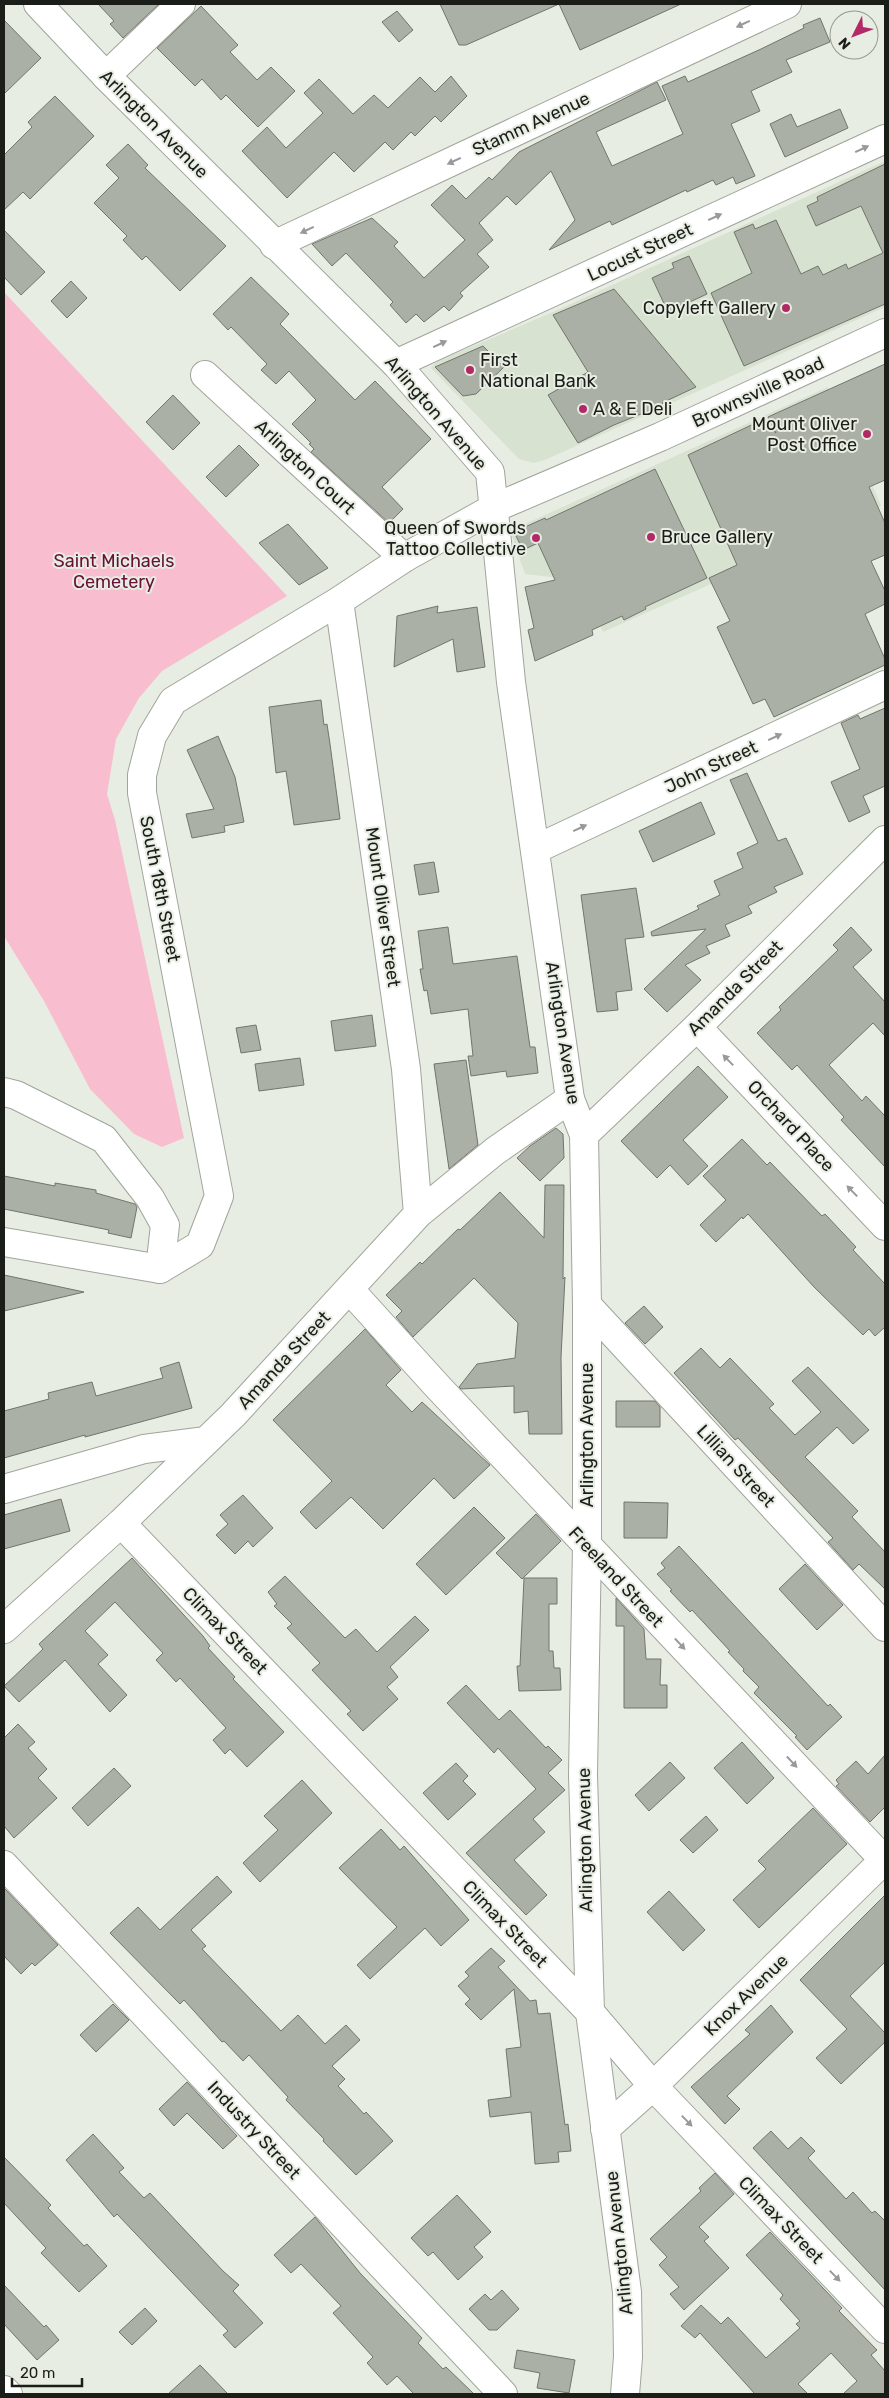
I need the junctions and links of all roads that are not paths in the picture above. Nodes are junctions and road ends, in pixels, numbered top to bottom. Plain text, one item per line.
1 (38, 4) edge
2 (181, 4) edge
3 (787, 4) edge
4 (106, 76) junction
5 (885, 139) edge
6 (274, 245) junction
7 (885, 333) edge
8 (396, 364) junction
9 (206, 375) dead end
10 (492, 509) junction
11 (404, 558) junction
12 (339, 601) junction
13 (885, 684) edge
14 (885, 840) edge
15 (536, 848) junction
16 (697, 1027) junction
17 (4, 1092) edge
18 (570, 1099) junction
19 (584, 1134) junction
20 (418, 1214) junction
21 (885, 1226) edge
22 (4, 1242) edge
23 (160, 1269) junction
24 (350, 1290) junction
25 (587, 1305) junction
26 (206, 1441) junction
27 (4, 1489) edge
28 (121, 1522) junction
29 (587, 1545) junction
30 (885, 1627) edge
31 (4, 1629) edge
32 (885, 1860) edge
33 (4, 1865) edge
34 (590, 2012) junction
35 (653, 2086) junction
36 (605, 2129) junction
37 (885, 2329) edge
38 (4, 2390) edge
39 (8, 2394) edge
40 (504, 2394) edge
41 (624, 2394) edge

1 - 4 street, Arlington Avenue
2 - 4 street
3 -> 6 street, Stamm Avenue
4 - 6 street, Arlington Avenue
8 -> 5 street, Locust Street
6 - 8 street, Arlington Avenue
7 - 10 street, Brownsville Road
8 - 10 street, Arlington Avenue
9 - 11 street, Arlington Court
10 - 11 street, South 18th Street
10 - 15 street, Arlington Avenue
11 - 12 street, South 18th Street
12 - 20 street, Mount Oliver Street
12 - 23 street, South 18th Street
15 -> 13 street, John Street
14 - 16 street, Amanda Street
15 - 18 street, Arlington Avenue
16 - 19 street, Amanda Street
21 -> 16 street, Orchard Place
17 - 23 street
18 - 19 street, Arlington Avenue
18 - 20 street, Amanda Street
19 - 25 street, Arlington Avenue
20 - 24 street, Amanda Street
22 - 23 street
24 - 26 street, Amanda Street
24 - 29 street, Freeland Street
25 - 29 street, Arlington Avenue
25 - 30 street, Lillian Street
26 - 27 street
26 - 28 street, Amanda Street
28 - 31 street, Amanda Street
28 - 34 street, Climax Street
29 -> 32 street, Freeland Street
29 - 34 street, Arlington Avenue
32 - 35 street, Knox Avenue
33 - 40 street, Industry Street
34 - 35 street, Climax Street
34 - 36 street, Arlington Avenue
35 - 36 street, Knox Avenue
35 -> 37 street, Climax Street
36 - 41 street, Arlington Avenue
38 - 39 street

